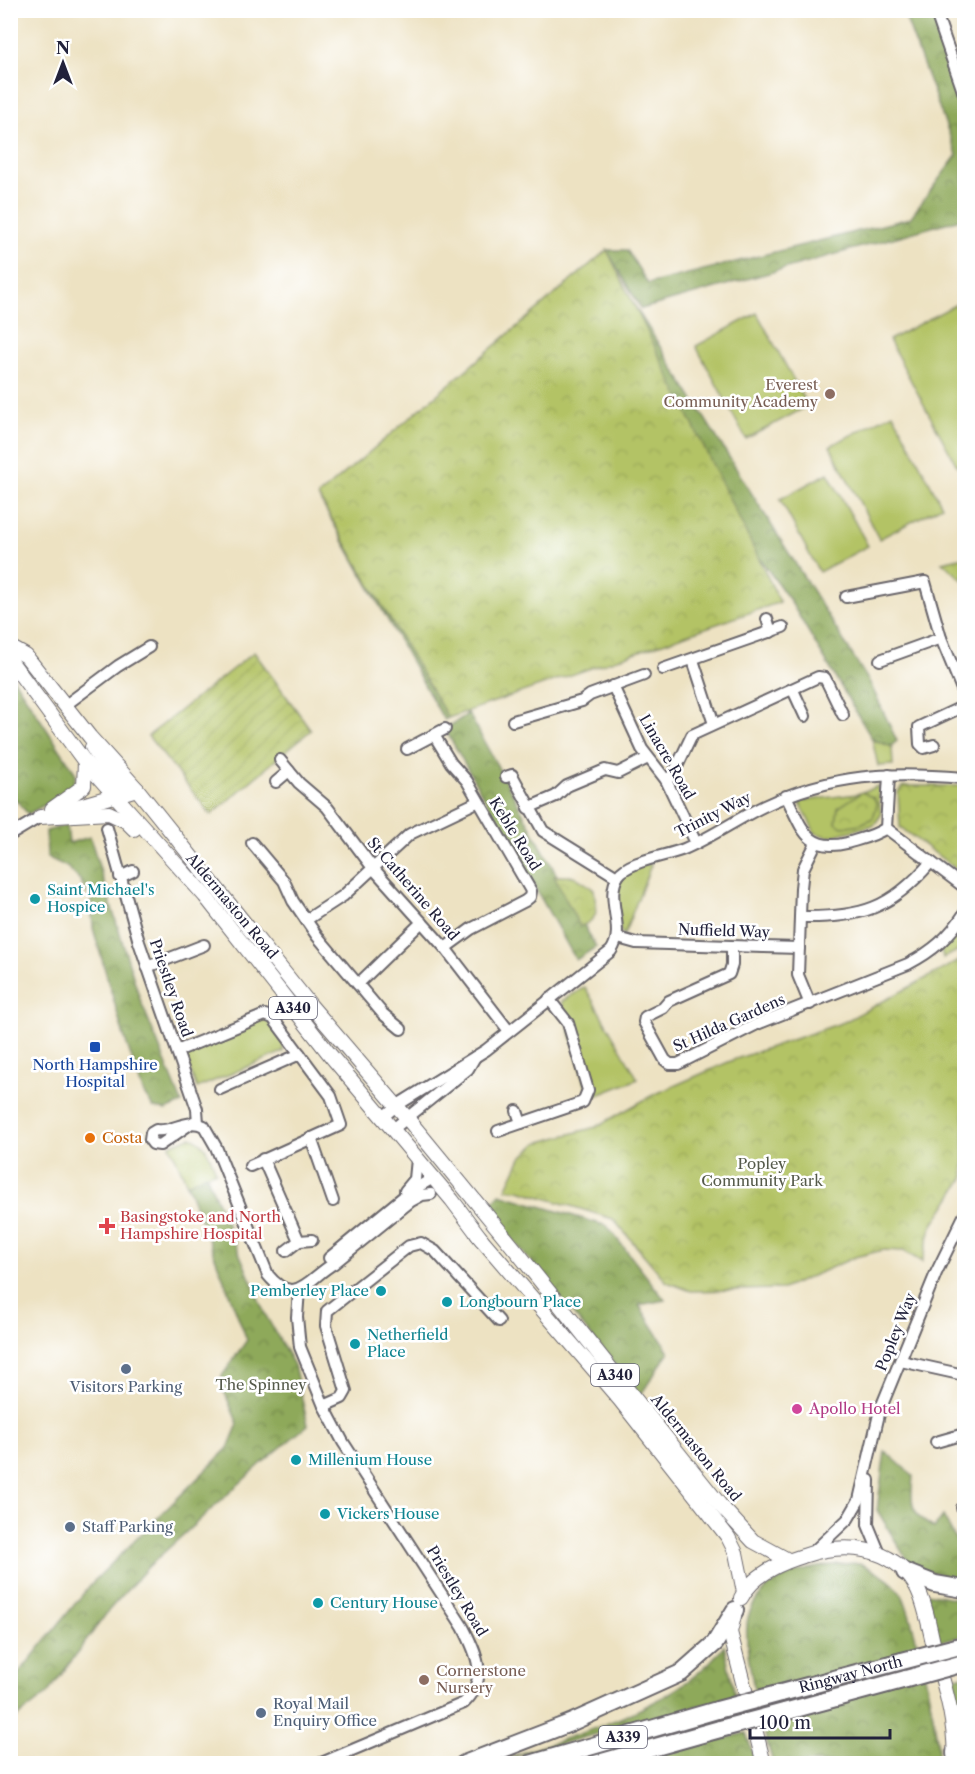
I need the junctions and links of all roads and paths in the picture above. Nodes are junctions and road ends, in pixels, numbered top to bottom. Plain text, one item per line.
1 (935, 10) edge
2 (964, 94) edge
3 (846, 597) dead end
4 (767, 619) dead end
5 (783, 627) dead end
6 (771, 632) junction
7 (941, 638) junction
8 (10, 647) edge
9 (149, 647) dead end
10 (10, 655) edge
11 (693, 660) junction
12 (880, 660) dead end
13 (663, 669) dead end
14 (644, 675) dead end
15 (613, 686) junction
16 (963, 689) edge
17 (793, 690) junction
18 (68, 703) junction
19 (964, 706) edge
20 (518, 715) dead end
21 (843, 715) dead end
22 (805, 716) dead end
23 (50, 717) junction
24 (714, 724) junction
25 (445, 729) dead end
26 (434, 735) junction
27 (90, 737) junction
28 (934, 745) dead end
29 (407, 749) dead end
30 (648, 758) junction
31 (279, 760) dead end
32 (85, 762) junction
33 (289, 771) junction
34 (889, 776) junction
35 (506, 777) dead end
36 (964, 778) edge
37 (666, 780) junction
38 (276, 782) dead end
39 (137, 789) junction
40 (786, 796) junction
41 (116, 797) junction
42 (477, 802) junction
43 (528, 808) junction
44 (109, 813) junction
45 (40, 817) junction
46 (107, 828) dead end
47 (886, 828) junction
48 (10, 835) edge
49 (252, 843) dead end
50 (696, 843) junction
51 (816, 843) junction
52 (931, 862) junction
53 (372, 867) junction
54 (133, 871) dead end
55 (120, 877) junction
56 (617, 877) junction
57 (964, 887) edge
58 (206, 896) junction
59 (964, 914) edge
60 (801, 917) junction
61 (306, 920) junction
62 (422, 922) junction
63 (618, 938) junction
64 (204, 945) dead end
65 (445, 948) junction
66 (732, 948) junction
67 (799, 948) junction
68 (147, 967) junction
69 (358, 984) junction
70 (549, 999) junction
71 (810, 1004) junction
72 (401, 1029) dead end
73 (509, 1031) junction
74 (177, 1051) junction
75 (300, 1054) junction
76 (475, 1058) junction
77 (220, 1089) dead end
78 (396, 1106) junction
79 (517, 1110) dead end
80 (382, 1118) junction
81 (407, 1118) junction
82 (195, 1123) junction
83 (521, 1123) junction
84 (392, 1130) junction
85 (498, 1131) dead end
86 (164, 1136) dead end
87 (311, 1138) junction
88 (263, 1159) junction
89 (417, 1159) junction
90 (250, 1166) dead end
91 (454, 1176) junction
92 (433, 1178) junction
93 (431, 1194) junction
94 (333, 1201) dead end
95 (964, 1216) edge
96 (375, 1220) junction
97 (312, 1240) dead end
98 (482, 1240) junction
99 (299, 1241) junction
100 (286, 1251) dead end
101 (321, 1271) junction
102 (299, 1290) junction
103 (500, 1321) dead end
104 (902, 1361) junction
105 (964, 1375) edge
106 (324, 1406) junction
107 (964, 1434) edge
108 (936, 1442) dead end
109 (869, 1465) junction
110 (813, 1552) junction
111 (880, 1554) junction
112 (788, 1560) junction
113 (905, 1572) junction
114 (964, 1589) edge
115 (744, 1592) junction
116 (735, 1610) junction
117 (962, 1645) edge
118 (964, 1663) edge
119 (964, 1738) edge
120 (954, 1758) edge
121 (319, 1764) edge
122 (464, 1764) edge
123 (530, 1764) edge
124 (595, 1764) edge
125 (764, 1764) edge

1 - 2 street
3 - 7 street
4 - 6 street
5 - 6 street
6 - 11 street
7 - 12 street
7 - 16 street
8 - 18 main road, Aldermaston Road / A340
9 - 18 street
10 - 23 main road, Aldermaston Road / A340
11 - 13 street
11 - 24 street
14 - 15 street
15 - 20 street
15 - 30 street, Linacre Road
17 - 21 street
17 - 22 street
17 - 24 street
18 - 23 main road
18 - 27 main road, Aldermaston Road / A340
19 - 28 street
23 - 32 main road, Aldermaston Road / A340
24 - 37 street
25 - 26 street
26 - 29 street
26 - 42 street, Keble Road
27 - 39 main road, Aldermaston Road / A340
27 - 41 main road, A340
30 - 37 street, Linacre Road
30 - 43 street
31 - 33 street, St Catherine Road
32 - 41 main road, Aldermaston Road / A340
32 - 45 main road
33 - 38 street
33 - 53 street, St Catherine Road
34 - 36 street, Trinity Way
34 - 40 street, Trinity Way
34 - 47 street
35 - 43 street
37 - 50 street, Linacre Road
39 - 41 main road
39 - 78 main road, Aldermaston Road / A340
40 - 50 street, Trinity Way
40 - 51 street
41 - 44 main road
41 - 45 main road
41 - 58 main road, Aldermaston Road / A340
42 - 53 street
42 - 65 street, Keble Road
43 - 56 street
44 - 45 main road
44 - 58 main road, A340
45 - 48 street
46 - 55 street, Priestley Road
47 - 51 street
47 - 52 street
49 - 61 street
50 - 56 street, Trinity Way
51 - 60 street
52 - 57 street
52 - 60 street
53 - 61 street
53 - 62 street, St Catherine Road
54 - 55 street
55 - 68 street, Priestley Road
56 - 63 street
58 - 80 main road, Aldermaston Road / A340
59 - 71 street
60 - 67 street
61 - 69 street
62 - 65 street, St Catherine Road
62 - 69 street
63 - 66 street, Nuffield Way
63 - 70 street
64 - 68 street
65 - 73 street, St Catherine Road
66 - 67 street, Nuffield Way
66 - 71 street, St Hilda Gardens
67 - 71 street, St Hilda Gardens
68 - 74 street, Priestley Road
69 - 72 street
70 - 73 street
70 - 83 street
73 - 76 street
74 - 75 street
74 - 82 street, Priestley Road
75 - 77 street
75 - 87 street
76 - 78 street
76 - 81 street
78 - 80 street
78 - 81 main road, Aldermaston Road / A340
79 - 83 street
80 - 84 main road, Aldermaston Road / A340
81 - 84 street
81 - 91 main road, Aldermaston Road / A340
81 - 92 main road, Aldermaston Road / A340
82 - 86 street
82 - 102 street, Priestley Road
83 - 85 street
84 - 89 main road, Aldermaston Road / A340
87 - 88 street
87 - 94 street
88 - 90 street
88 - 99 street
89 - 92 main road, Aldermaston Road / A340
89 - 96 street
91 - 92 main road
91 - 112 main road, Aldermaston Road / A340
92 - 93 main road, Aldermaston Road / A340
92 - 96 street
92 - 98 main road, Aldermaston Road / A340
93 - 98 main road, Aldermaston Road / A340
93 - 101 street
95 - 104 street, Popley Way
96 - 101 street
97 - 99 street
98 - 115 main road, Aldermaston Road / A340
99 - 100 street
101 - 102 street
102 - 106 street, Priestley Road
103 - 106 street
104 - 105 street
104 - 109 street, Popley Way
106 - 121 street, Priestley Road
107 - 108 street
109 - 110 street, Popley Way
109 - 111 street, Popley Way
110 - 111 main road
110 - 112 main road
111 - 113 main road
112 - 115 main road
113 - 114 highway
113 - 120 main road
115 - 116 main road
116 - 122 highway
116 - 125 main road
117 - 123 highway, Ringway North / A339, bridge
118 - 124 highway, Ringway North / A339, bridge
119 - 120 highway

